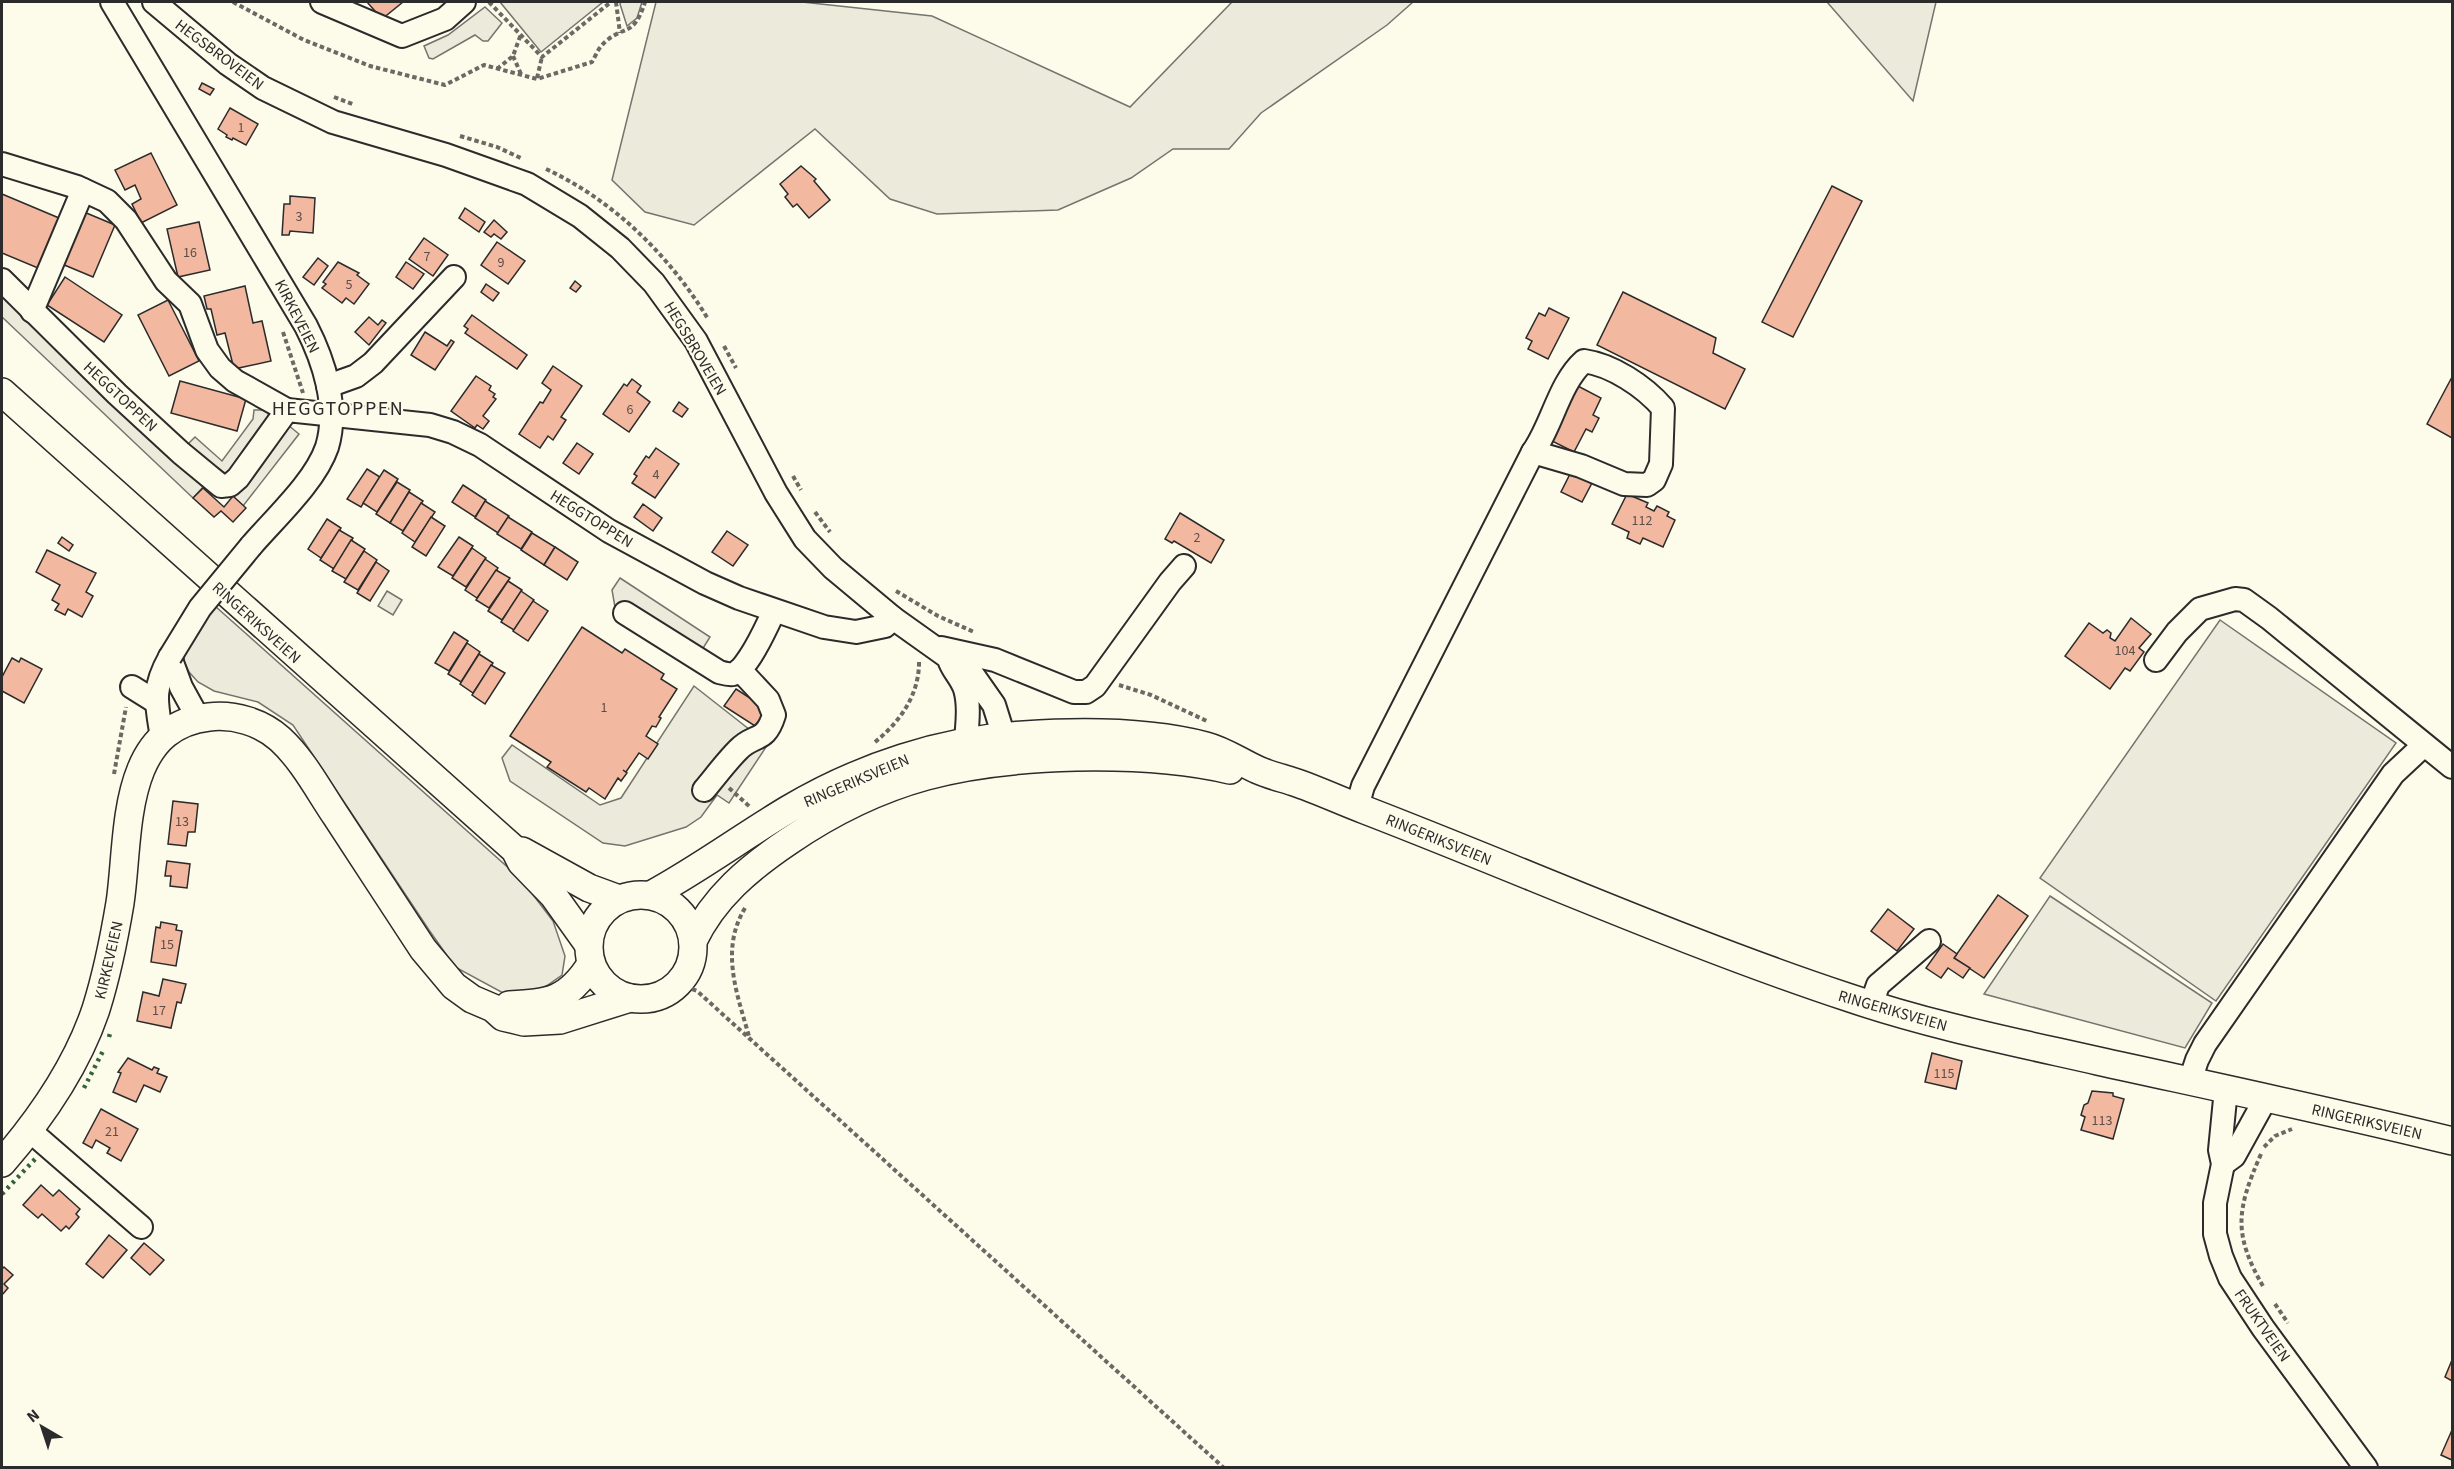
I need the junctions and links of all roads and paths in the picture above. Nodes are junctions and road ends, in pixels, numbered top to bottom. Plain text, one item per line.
1 (112, 2) edge
2 (154, 2) edge
3 (233, 2) edge
4 (322, 2) edge
5 (464, 2) edge
6 (489, 2) edge
7 (611, 2) edge
8 (616, 2) edge
9 (645, 2) edge
10 (620, 33) junction
11 (521, 34) junction
12 (513, 56) junction
13 (542, 57) junction
14 (497, 69) junction
15 (522, 75) junction
16 (537, 79) junction
17 (330, 96) dead end
18 (361, 107) dead end
19 (456, 135) dead end
20 (528, 161) dead end
21 (2, 164) edge
22 (538, 166) dead end
23 (83, 190) junction
24 (454, 277) dead end
25 (2, 280) edge
26 (32, 311) junction
27 (711, 324) dead end
28 (722, 342) dead end
29 (738, 372) dead end
30 (328, 386) junction
31 (2, 392) edge
32 (287, 410) junction
33 (331, 415) junction
34 (1533, 452) junction
35 (789, 470) dead end
36 (807, 500) dead end
37 (813, 510) dead end
38 (837, 539) dead end
39 (1184, 566) dead end
40 (891, 587) dead end
41 (774, 611) junction
42 (625, 613) dead end
43 (893, 618) junction
44 (983, 636) dead end
45 (934, 654) junction
46 (170, 657) junction
47 (2156, 660) dead end
48 (740, 670) junction
49 (1099, 678) junction
50 (132, 687) joint
51 (156, 702) junction
52 (198, 718) junction
53 (1211, 723) dead end
54 (1004, 736) junction
55 (162, 737) junction
56 (966, 742) junction
57 (872, 745) dead end
58 (2424, 745) junction
59 (988, 763) junction
60 (2452, 767) edge
61 (1258, 770) junction
62 (113, 782) dead end
63 (710, 783) joint
64 (1357, 807) junction
65 (764, 815) junction
66 (515, 850) junction
67 (651, 895) junction
68 (619, 899) junction
69 (748, 904) dead end
70 (693, 941) junction
71 (1929, 941) dead end
72 (590, 954) junction
73 (678, 984) junction
74 (630, 998) junction
75 (1871, 1005) junction
76 (493, 1008) junction
77 (750, 1041) junction
78 (2190, 1081) junction
79 (2226, 1089) junction
80 (2266, 1098) junction
81 (2296, 1129) dead end
82 (29, 1130) junction
83 (2452, 1141) edge
84 (2, 1163) edge
85 (2223, 1164) junction
86 (141, 1227) dead end
87 (2265, 1290) dead end
88 (2271, 1299) dead end
89 (2290, 1327) dead end
90 (1224, 1467) edge
91 (2366, 1467) edge

1 - 30 street, KIRKEVEIEN
2 - 43 street, HEGSBROVEIEN
3 - 14 path
4 - 5 street
6 - 11 path
7 - 13 path
8 - 10 path
9 - 10 path
10 - 16 path
11 - 12 path
11 - 13 path
12 - 14 path
12 - 15 path
13 - 16 path
14 - 15 path
15 - 16 path
17 - 18 path
19 - 20 path
21 - 23 street, HEGGTOPPEN
22 - 27 path
23 - 26 street
23 - 32 street, HEGGTOPPEN
24 - 30 street
25 - 26 street, HEGGTOPPEN
26 - 32 street, HEGGTOPPEN
28 - 29 path
30 - 33 street, KIRKEVEIEN
31 - 66 main road, RINGERIKSVEIEN
32 - 33 street, HEGGTOPPEN
33 - 41 street, HEGGTOPPEN
33 - 46 street, KIRKEVEIEN, bridge
34 - 34 street
34 - 64 street
35 - 36 path
37 - 38 path
39 - 49 street
40 - 44 path
41 - 43 street, HEGGTOPPEN
41 - 48 street
42 - 48 street
43 - 45 street, HEGSBROVEIEN
45 - 49 street
45 - 54 street, HEGSBROVEIEN
45 - 56 street, HEGSBROVEIEN
45 - 57 path
46 - 51 street, KIRKEVEIEN
46 - 52 street
47 - 58 street
48 - 63 street
49 - 53 path
50 - 51 street
50 - 62 path
51 - 55 street, KIRKEVEIEN
52 - 55 main road, KIRKEVEIEN
52 - 76 main road, KIRKEVEIEN
54 - 56 main road, RINGERIKSVEIEN
54 - 59 street
54 - 61 main road, RINGERIKSVEIEN
55 - 82 main road, KIRKEVEIEN
56 - 59 street
56 - 65 main road, RINGERIKSVEIEN
58 - 60 street
58 - 78 street
59 - 61 main road, RINGERIKSVEIEN
59 - 70 main road, RINGERIKSVEIEN
61 - 64 main road, RINGERIKSVEIEN
63 - 65 path
64 - 75 main road, RINGERIKSVEIEN
65 - 67 main road, RINGERIKSVEIEN
66 - 68 main road, RINGERIKSVEIEN
66 - 72 main road, RINGERIKSVEIEN
67 - 68 main road
67 - 70 main road
68 - 72 main road
69 - 77 path
70 - 73 main road
71 - 75 street
72 - 74 main road
72 - 76 main road
73 - 74 main road
73 - 77 path
74 - 76 main road, KIRKEVEIEN
75 - 78 main road, RINGERIKSVEIEN
77 - 90 path
78 - 79 main road, RINGERIKSVEIEN
79 - 80 main road, RINGERIKSVEIEN
79 - 85 street, FRUKTVEIEN
80 - 83 main road, RINGERIKSVEIEN
80 - 85 street
81 - 87 path
82 - 84 main road, KIRKEVEIEN
82 - 86 street
85 - 91 street, FRUKTVEIEN
88 - 89 path

